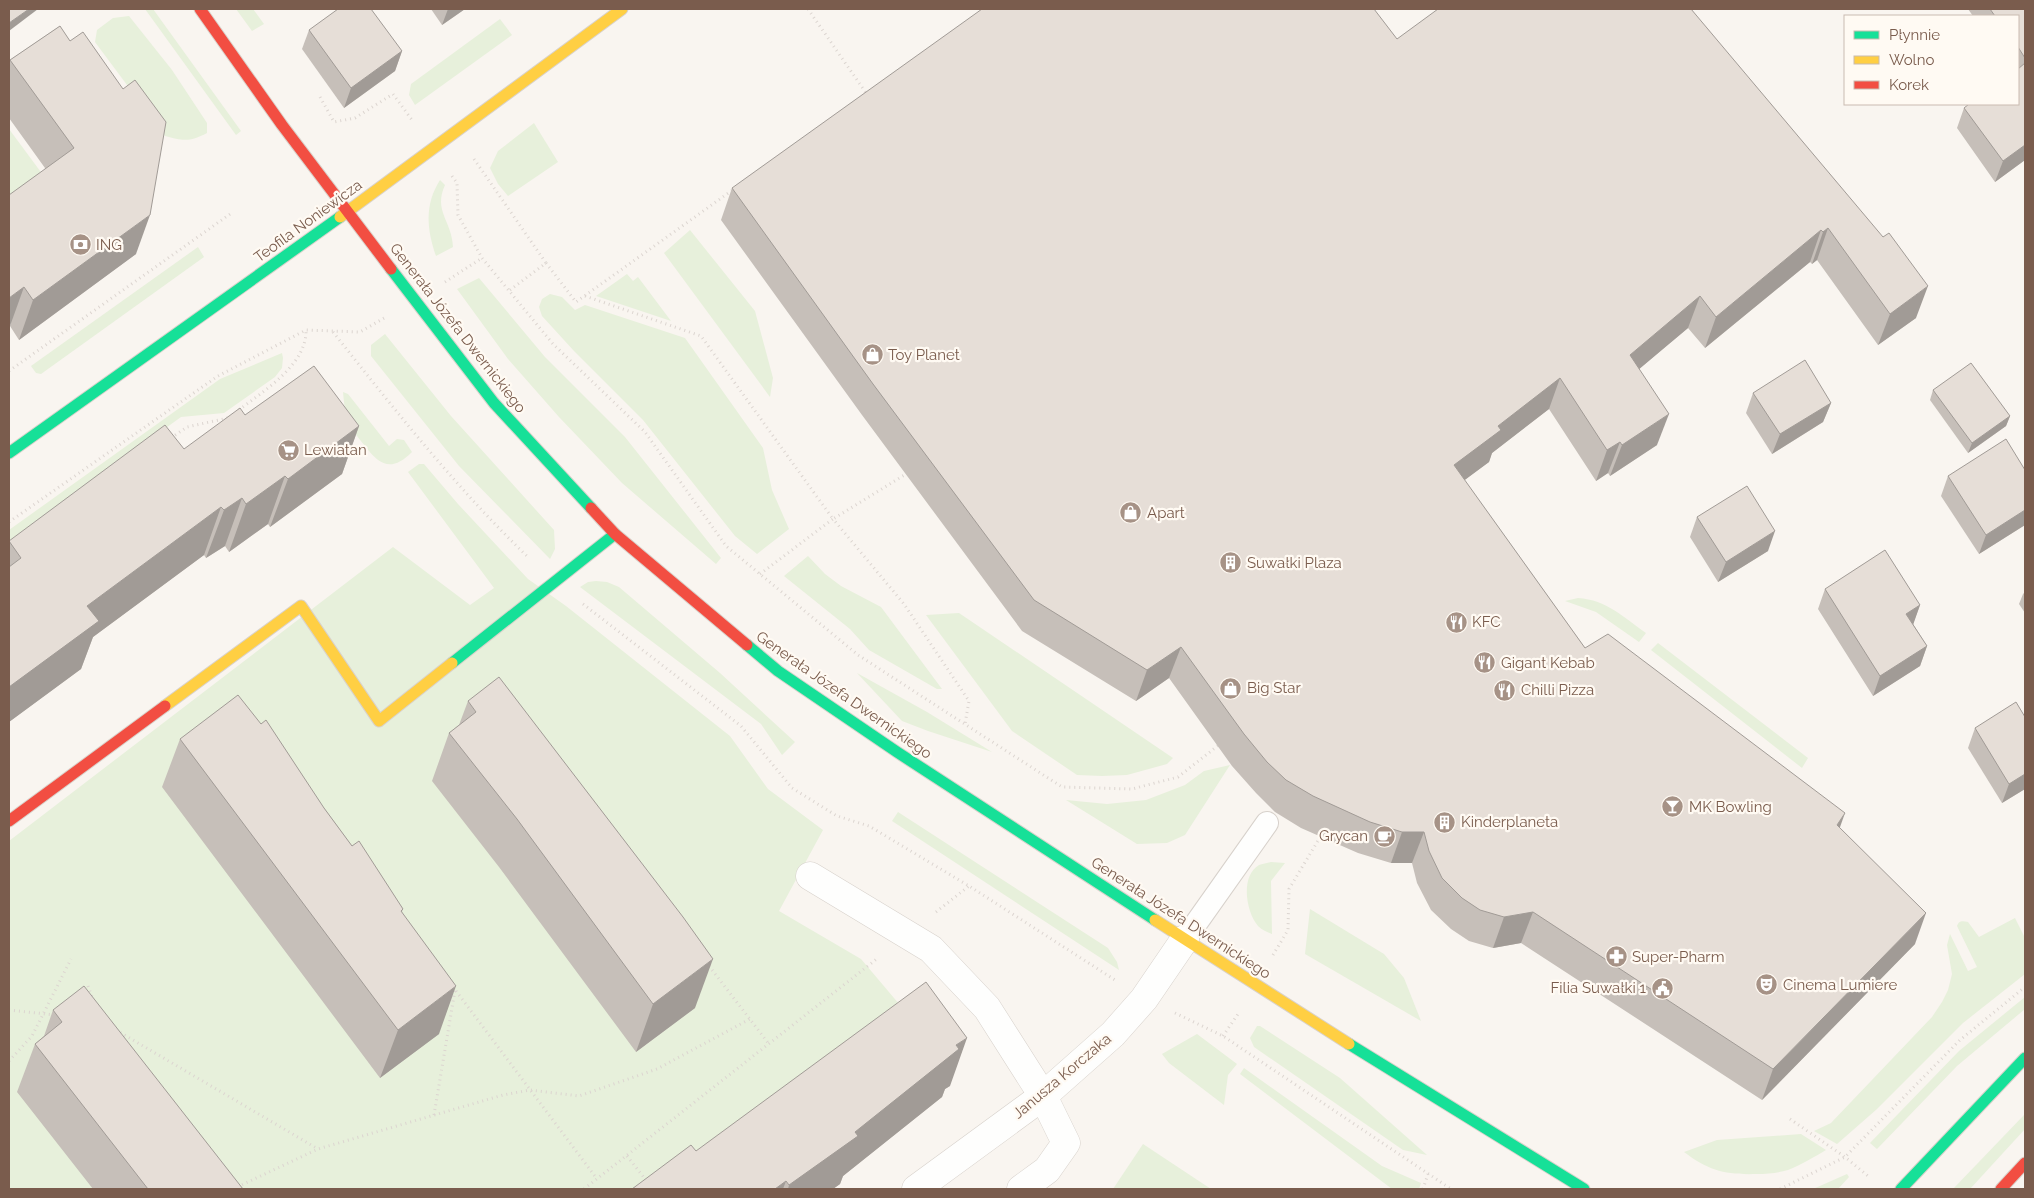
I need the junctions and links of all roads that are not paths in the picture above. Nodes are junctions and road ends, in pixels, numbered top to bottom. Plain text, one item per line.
1 (200, 9) edge
2 (622, 9) edge
3 (348, 210) junction
4 (9, 453) edge
5 (615, 534) junction
6 (9, 820) edge
7 (1267, 823) dead end
8 (810, 876) dead end
9 (1185, 939) junction
10 (2025, 1058) edge
11 (1043, 1096) junction
12 (2025, 1163) edge
13 (916, 1189) edge
14 (1021, 1189) edge
15 (1584, 1189) edge
16 (1901, 1189) edge
17 (2001, 1189) edge

1 - 3 street, Generała Józefa Dwernickiego
2 - 3 street, Teofila Noniewicza
3 - 4 street, Teofila Noniewicza
3 - 5 street, Generała Józefa Dwernickiego
5 - 6 street
5 - 9 street, Generała Józefa Dwernickiego
7 - 9 lane
8 - 11 street
9 - 11 street, Janusza Korczaka
9 - 15 street, Generała Józefa Dwernickiego
10 - 16 street
11 - 13 street, Janusza Korczaka
11 - 14 street
12 - 17 street

